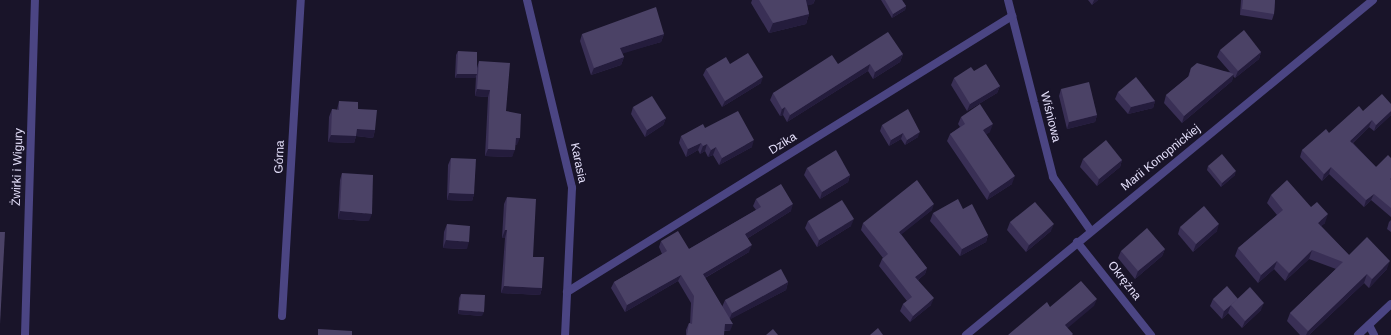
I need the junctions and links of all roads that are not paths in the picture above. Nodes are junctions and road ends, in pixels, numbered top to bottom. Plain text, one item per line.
1 (35, 0) edge
2 (301, 0) edge
3 (527, 0) edge
4 (1008, 0) edge
5 (1373, 0) edge
6 (1012, 16) junction
7 (1091, 231) junction
8 (1078, 242) junction
9 (567, 292) junction
10 (1391, 304) edge
11 (282, 316) dead end
12 (1369, 325) junction
13 (25, 335) edge
14 (565, 335) edge
15 (966, 335) edge
16 (1151, 335) edge
17 (1358, 335) edge
18 (1374, 335) edge

1 - 13 street, Żwirki i Wigury
2 - 11 street, Górna
3 - 9 street, Karasia
4 - 6 street, Wiśniowa
5 - 7 street, Marii Konopnickiej
6 - 7 street, Wiśniowa
6 - 9 street, Dzika
7 - 8 street, Marii Konopnickiej
8 - 15 street, Marii Konopnickiej
8 - 16 street, Okrężna
9 - 14 street, Karasia
10 - 12 street
12 - 17 street
12 - 18 street

